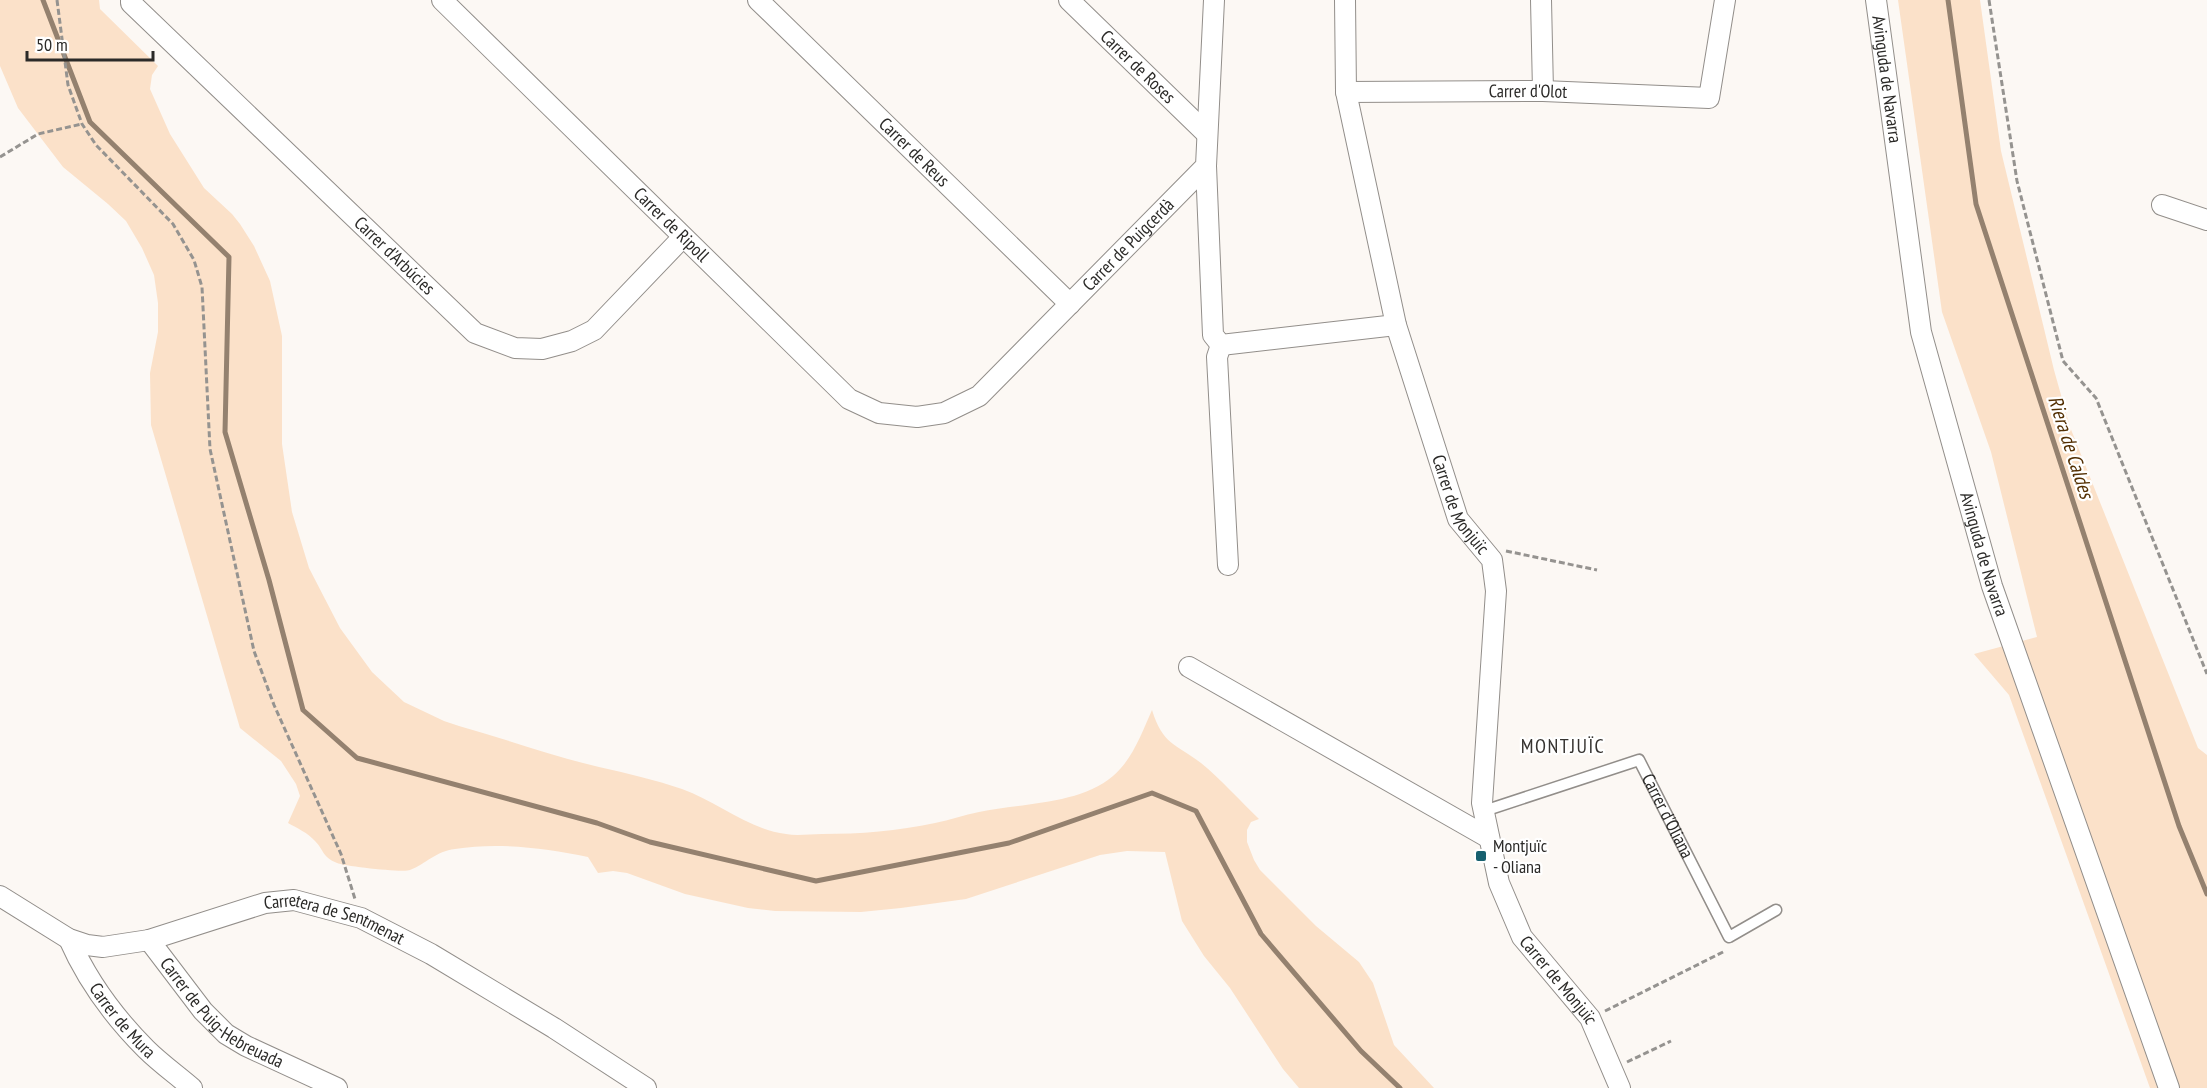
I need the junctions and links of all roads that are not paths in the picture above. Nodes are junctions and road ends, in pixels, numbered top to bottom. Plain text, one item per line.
1 (130, 0) edge
2 (442, 0) edge
3 (758, 0) edge
4 (1069, 0) edge
5 (1214, 0) edge
6 (1344, 0) edge
7 (1541, 0) edge
8 (1725, 0) edge
9 (1876, 0) edge
10 (1543, 91) junction
11 (1346, 92) junction
12 (1207, 134) junction
13 (1206, 166) junction
14 (2162, 205) dead end
15 (2207, 220) edge
16 (683, 237) junction
17 (1070, 304) junction
18 (1396, 325) junction
19 (1221, 345) junction
20 (916, 417) joint
21 (1228, 566) dead end
22 (1189, 668) dead end
23 (1484, 811) junction
24 (1489, 838) junction
25 (0, 896) edge
26 (1776, 910) dead end
27 (69, 939) junction
28 (149, 940) junction
29 (622, 1082) edge
30 (192, 1088) edge
31 (337, 1088) edge
32 (646, 1088) edge
33 (1620, 1088) edge
34 (2169, 1088) edge

1 - 16 street, Carrer d'Arbúcies
2 - 16 street, Carrer de Ripoll
3 - 17 street, Carrer de Reus
4 - 12 street, Carrer de Roses
5 - 12 street
6 - 11 street, Carrer de Monjuïc
7 - 10 street
8 - 10 street, Carrer d'Olot
9 - 34 street, Avinguda de Navarra
10 - 11 street, Carrer d'Olot
11 - 18 street, Carrer de Monjuïc
12 - 13 street
13 - 17 street, Carrer de Puigcerdà
13 - 19 street
14 - 15 street
16 - 20 street, Carrer de Ripoll
17 - 20 street, Carrer de Puigcerdà
18 - 19 street
18 - 23 street, Carrer de Monjuïc
19 - 21 street
22 - 24 street
23 - 24 street, Carrer de Monjuïc
23 - 26 lane, Carrer d'Oliana
24 - 33 street, Carrer de Monjuïc
25 - 27 street, Carretera de Sentmenat
27 - 28 street, Carretera de Sentmenat
27 - 30 street, Carrer de Mura
28 - 29 street, Carretera de Sentmenat
28 - 31 street, Carrer de Puig-Hebreuada
29 - 32 street, Carretera de Sentmenat

